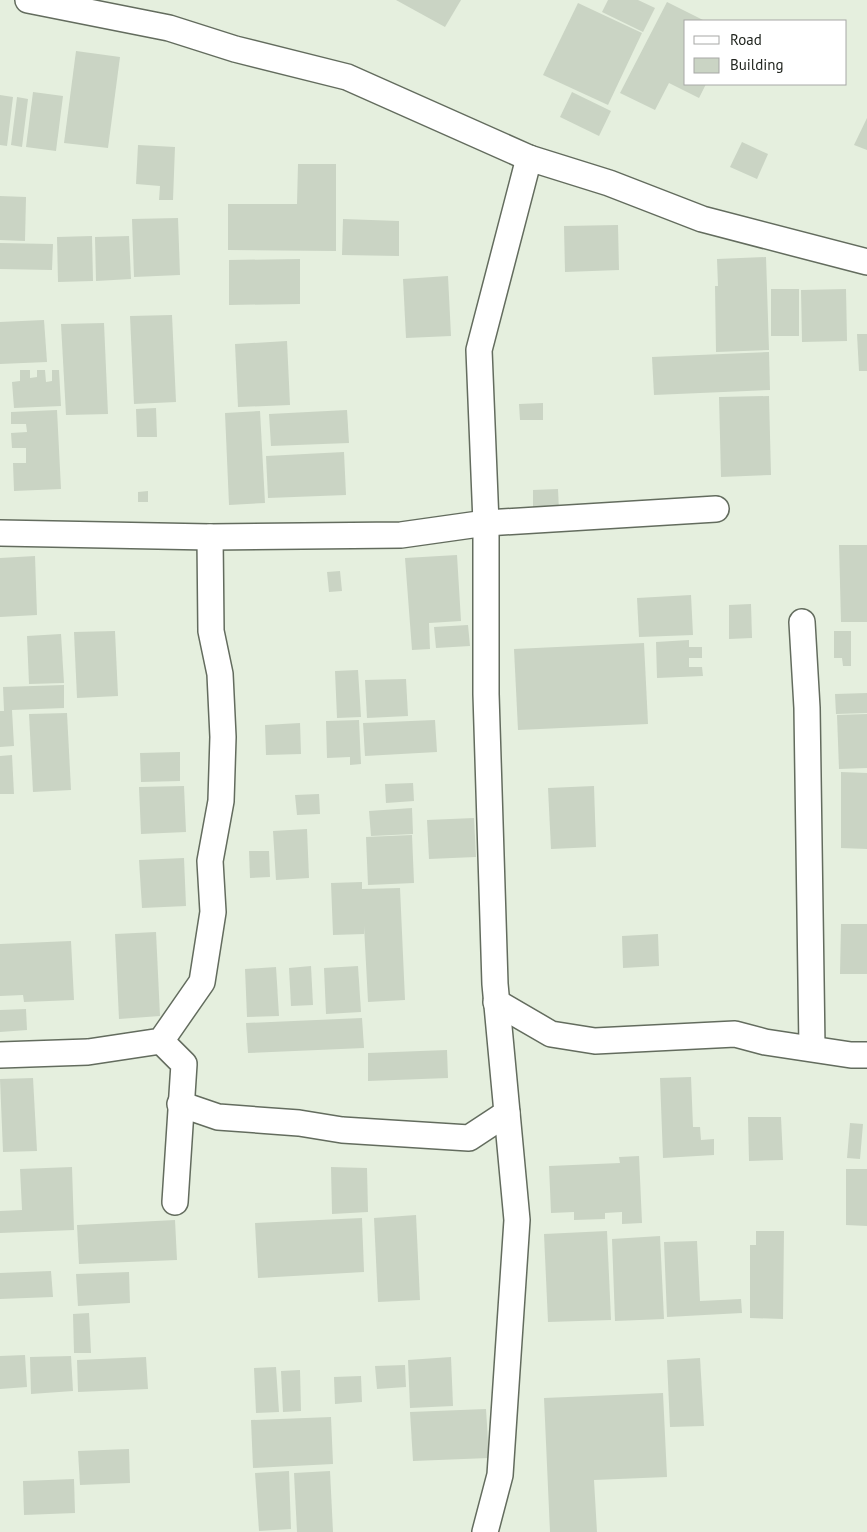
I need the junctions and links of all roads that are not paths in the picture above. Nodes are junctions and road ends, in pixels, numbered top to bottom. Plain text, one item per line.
1 (28, 0) edge
2 (529, 158) junction
3 (867, 262) edge
4 (716, 509) dead end
5 (486, 523) junction
6 (0, 533) edge
7 (210, 537) junction
8 (802, 622) dead end
9 (496, 1002) junction
10 (186, 1005) junction
11 (161, 1041) junction
12 (812, 1048) junction
13 (0, 1055) edge
14 (867, 1055) edge
15 (184, 1064) junction
16 (180, 1104) junction
17 (507, 1113) junction
18 (175, 1202) dead end
19 (485, 1532) edge

1 - 2 street
2 - 3 street
2 - 5 street
4 - 5 street
5 - 7 street
5 - 9 street
6 - 7 street
7 - 10 street
8 - 12 street
9 - 12 street
9 - 17 street
10 - 11 street
10 - 15 street
11 - 13 street
11 - 15 street
12 - 14 street
15 - 16 street
16 - 17 street
16 - 18 street
17 - 19 street

